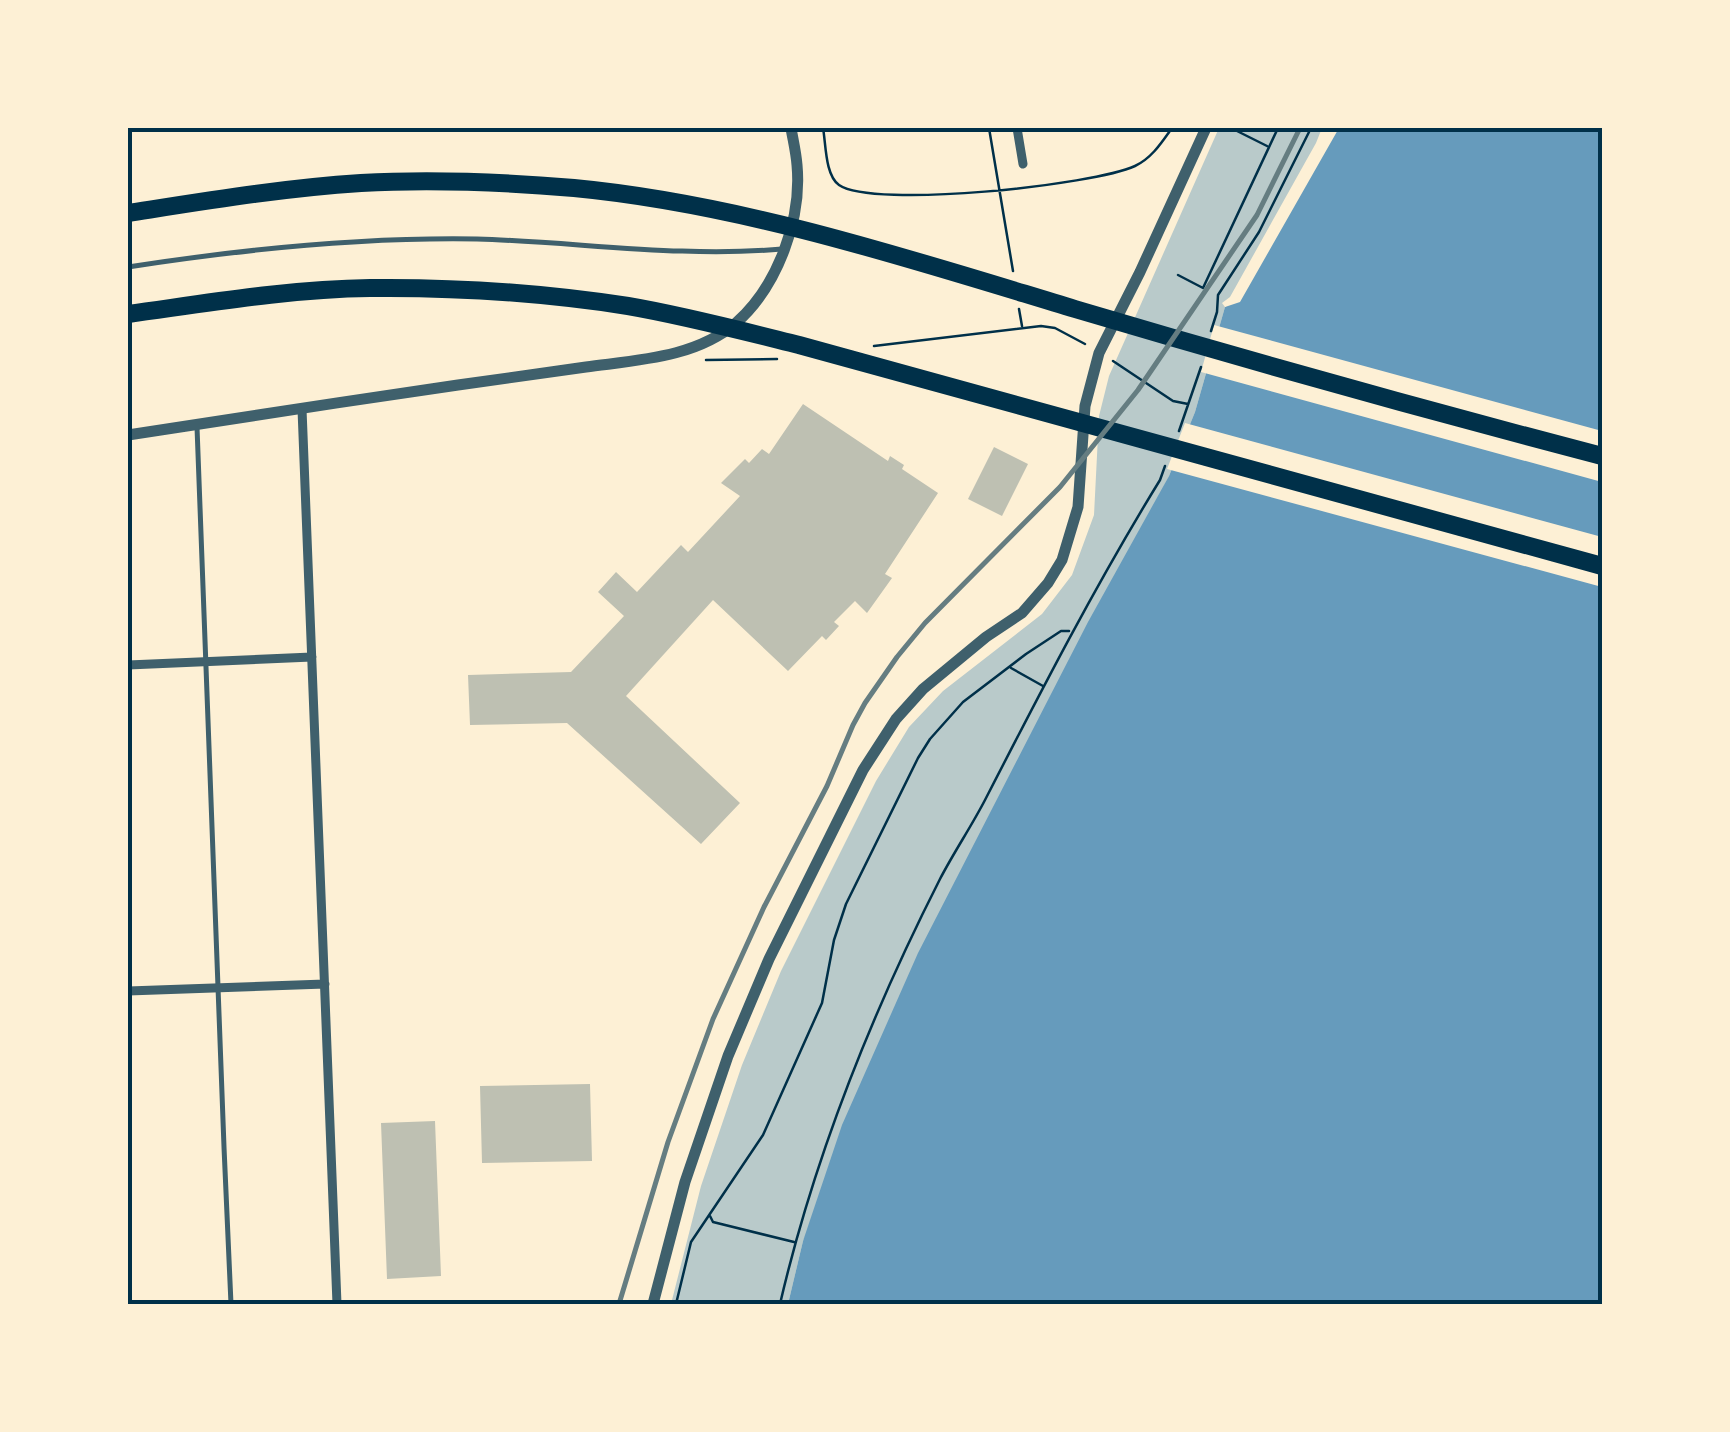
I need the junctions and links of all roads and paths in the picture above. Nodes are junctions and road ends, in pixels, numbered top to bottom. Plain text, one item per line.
1 (791, 128) edge
2 (824, 128) edge
3 (989, 128) edge
4 (1017, 128) edge
5 (1172, 128) edge
6 (1206, 128) edge
7 (1232, 128) edge
8 (1278, 128) edge
9 (1311, 128) edge
10 (1268, 147) junction
11 (1023, 164) dead end
12 (999, 190) junction
13 (128, 213) edge
14 (783, 249) junction
15 (128, 266) edge
16 (1012, 268) dead end
17 (1178, 275) dead end
18 (1019, 308) dead end
19 (128, 314) edge
20 (1022, 327) junction
21 (1212, 331) dead end
22 (867, 347) dead end
23 (1099, 352) junction
24 (790, 357) dead end
25 (706, 360) dead end
26 (1200, 367) dead end
27 (1190, 404) junction
28 (302, 409) junction
29 (196, 424) junction
30 (1178, 434) dead end
31 (128, 435) edge
32 (1602, 456) edge
33 (1166, 464) dead end
34 (1602, 566) edge
35 (1072, 632) junction
36 (312, 657) junction
37 (206, 662) junction
38 (128, 665) edge
39 (1010, 667) junction
40 (1043, 687) junction
41 (324, 984) junction
42 (216, 987) junction
43 (128, 990) edge
44 (709, 1215) junction
45 (794, 1242) junction
46 (230, 1304) edge
47 (338, 1304) edge
48 (653, 1304) edge
49 (676, 1304) edge
50 (780, 1304) edge

1 - 14 street
2 - 12 path
3 - 12 path
4 - 11 street
5 - 12 path
6 - 23 street
7 - 10 path
8 - 10 path
9 - 21 path
10 - 17 path
12 - 16 path
13 - 32 highway
14 - 15 lane
14 - 28 street
18 - 20 path
19 - 34 highway
20 - 22 path
20 - 23 path
23 - 27 path
23 - 48 street
24 - 25 path
26 - 27 path
27 - 30 path
28 - 29 street
28 - 36 street
29 - 31 street
29 - 37 lane
33 - 35 path
35 - 39 path
35 - 40 path
36 - 37 street
36 - 41 street
37 - 38 street
37 - 42 lane
39 - 40 path
39 - 44 path
40 - 45 path
41 - 42 street
41 - 47 street
42 - 43 street
42 - 46 lane
44 - 45 path
44 - 49 path
45 - 50 path

